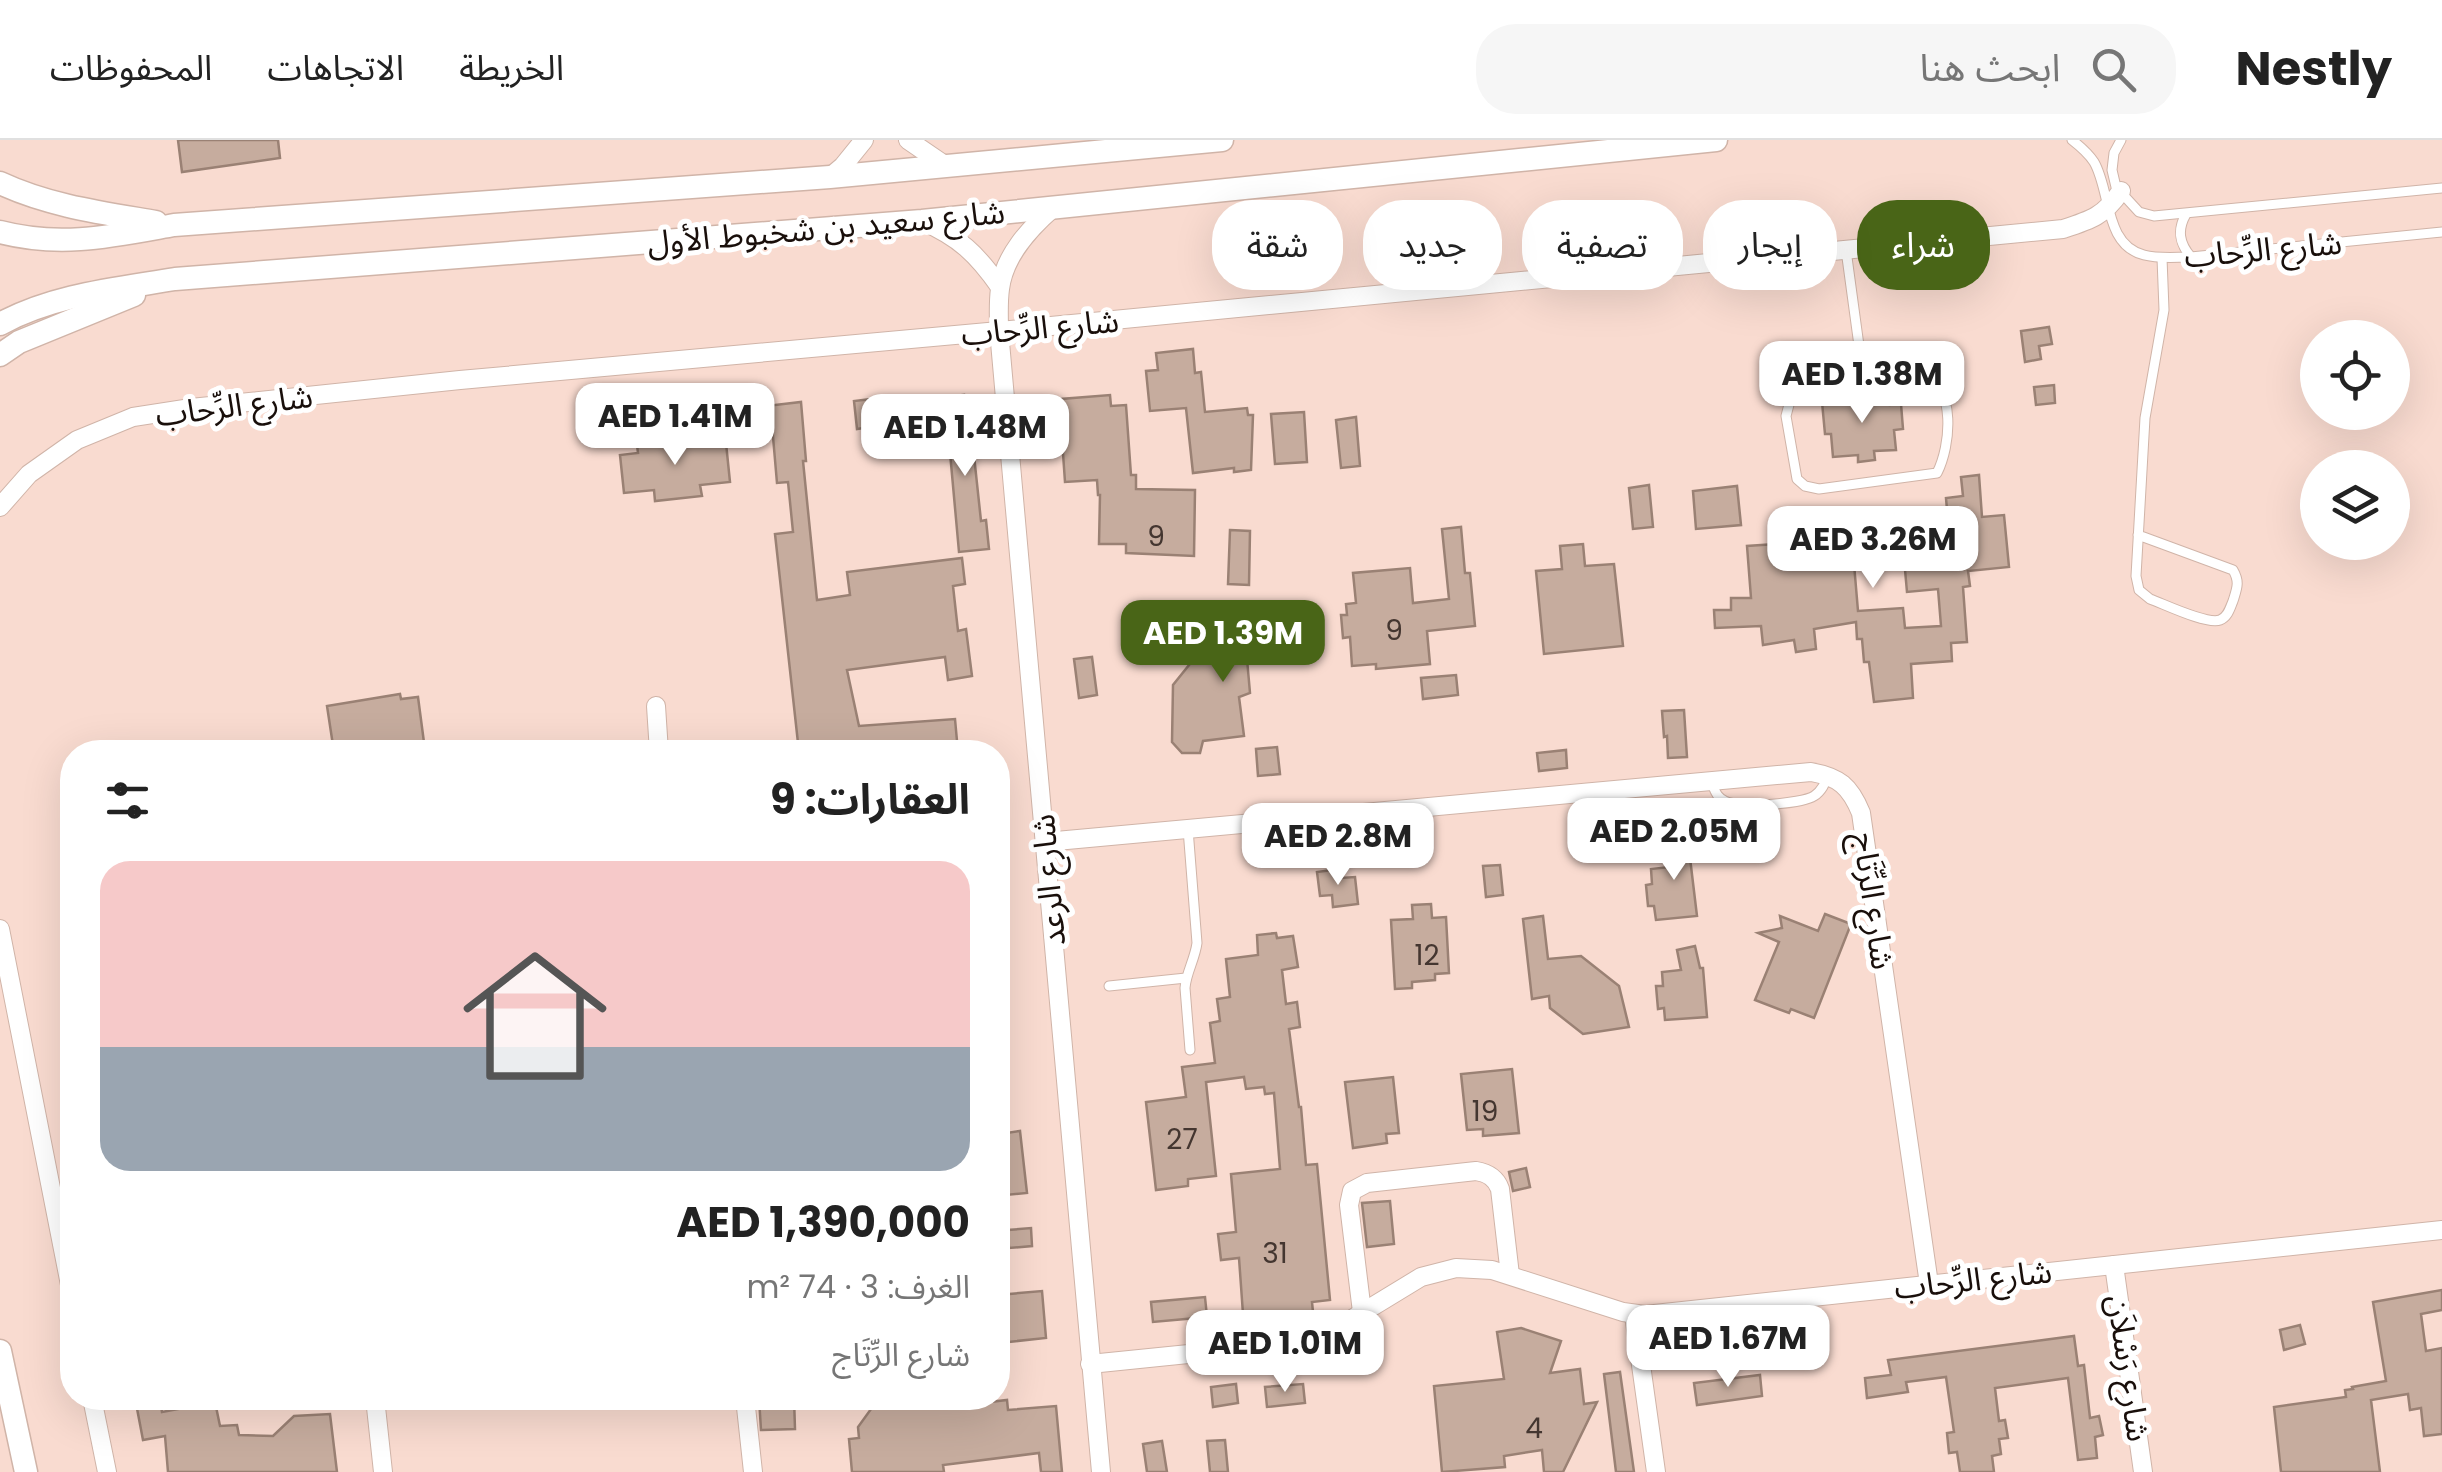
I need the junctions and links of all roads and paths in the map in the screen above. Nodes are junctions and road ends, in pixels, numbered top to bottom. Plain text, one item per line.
1 (864, 140) edge
2 (908, 140) edge
3 (1222, 140) edge
4 (1716, 140) edge
5 (2072, 140) edge
6 (2121, 140) edge
7 (946, 166) junction
8 (830, 177) junction
9 (0, 183) edge
10 (2442, 188) edge
11 (2121, 192) junction
12 (1054, 208) junction
13 (2107, 211) junction
14 (2186, 214) junction
15 (922, 221) junction
16 (174, 225) junction
17 (0, 232) edge
18 (2442, 232) edge
19 (1846, 250) junction
20 (2191, 257) junction
21 (2162, 258) junction
22 (174, 279) junction
23 (1000, 287) junction
24 (0, 324) edge
25 (999, 331) junction
26 (1860, 352) junction
27 (0, 355) edge
28 (0, 507) edge
29 (2138, 535) junction
30 (656, 706) dead end
31 (659, 740) edge
32 (1828, 776) junction
33 (1711, 782) junction
34 (1188, 830) junction
35 (1045, 842) junction
36 (0, 929) edge
37 (1186, 978) junction
38 (1109, 986) dead end
39 (1190, 1050) dead end
40 (2442, 1230) edge
41 (60, 1234) edge
42 (2114, 1265) junction
43 (1510, 1275) junction
44 (1929, 1284) junction
45 (1362, 1312) junction
46 (1634, 1315) junction
47 (0, 1352) edge
48 (1090, 1364) junction
49 (94, 1410) edge
50 (375, 1410) edge
51 (746, 1410) edge
52 (26, 1472) edge
53 (107, 1472) edge
54 (383, 1472) edge
55 (753, 1472) edge
56 (1101, 1472) edge
57 (1656, 1472) edge
58 (2143, 1472) edge

1 - 8 street
2 - 7 street
3 - 7 main road, شارع سعيد بن شخبوط الأول
4 - 12 main road, شارع سعيد بن شخبوط الأول
5 - 13 lane, شارع الرِّحاب
6 - 11 lane
7 - 8 main road, شارع سعيد بن شخبوط الأول
8 - 16 main road, شارع سعيد بن شخبوط الأول
9 - 16 main road
10 - 14 lane, شارع الرِّحاب
11 - 13 street
11 - 14 lane, شارع الرِّحاب
12 - 15 main road, شارع سعيد بن شخبوط الأول
12 - 23 street, شارع الرعد
13 - 19 street, شارع الرِّحاب
13 - 21 lane, شارع الرِّحاب
14 - 20 lane
15 - 22 main road, شارع سعيد بن شخبوط الأول
15 - 23 street
16 - 17 main road, شارع سعيد بن شخبوط الأول
18 - 20 lane, شارع الرِّحاب
19 - 25 street, شارع الرِّحاب
19 - 26 lane
20 - 21 lane, شارع الرِّحاب
21 - 29 lane
22 - 24 main road, شارع سعيد بن شخبوط الأول
22 - 27 main road
23 - 25 street, شارع الرعد
25 - 28 street, شارع الرِّحاب
25 - 35 street, شارع الرعد
26 - 26 lane
29 - 29 lane
30 - 31 street
32 - 33 street
32 - 33 lane
32 - 44 street, شارع الرِّتَاج
33 - 34 street
34 - 35 street
34 - 37 lane
35 - 48 street, شارع الرعد
36 - 41 street
37 - 38 lane
37 - 39 lane
40 - 42 street, شارع الرِّحاب
42 - 44 street, شارع الرِّحاب
42 - 58 street, شارع رَسْلاَن
43 - 45 street, شارع الرِّحاب
43 - 45 street
43 - 46 street, شارع الرِّحاب
44 - 46 street, شارع الرِّحاب
45 - 48 street, شارع الرِّحاب
46 - 57 street
47 - 52 main road
48 - 56 street, شارع الرعد
49 - 53 street
50 - 54 street
51 - 55 street

